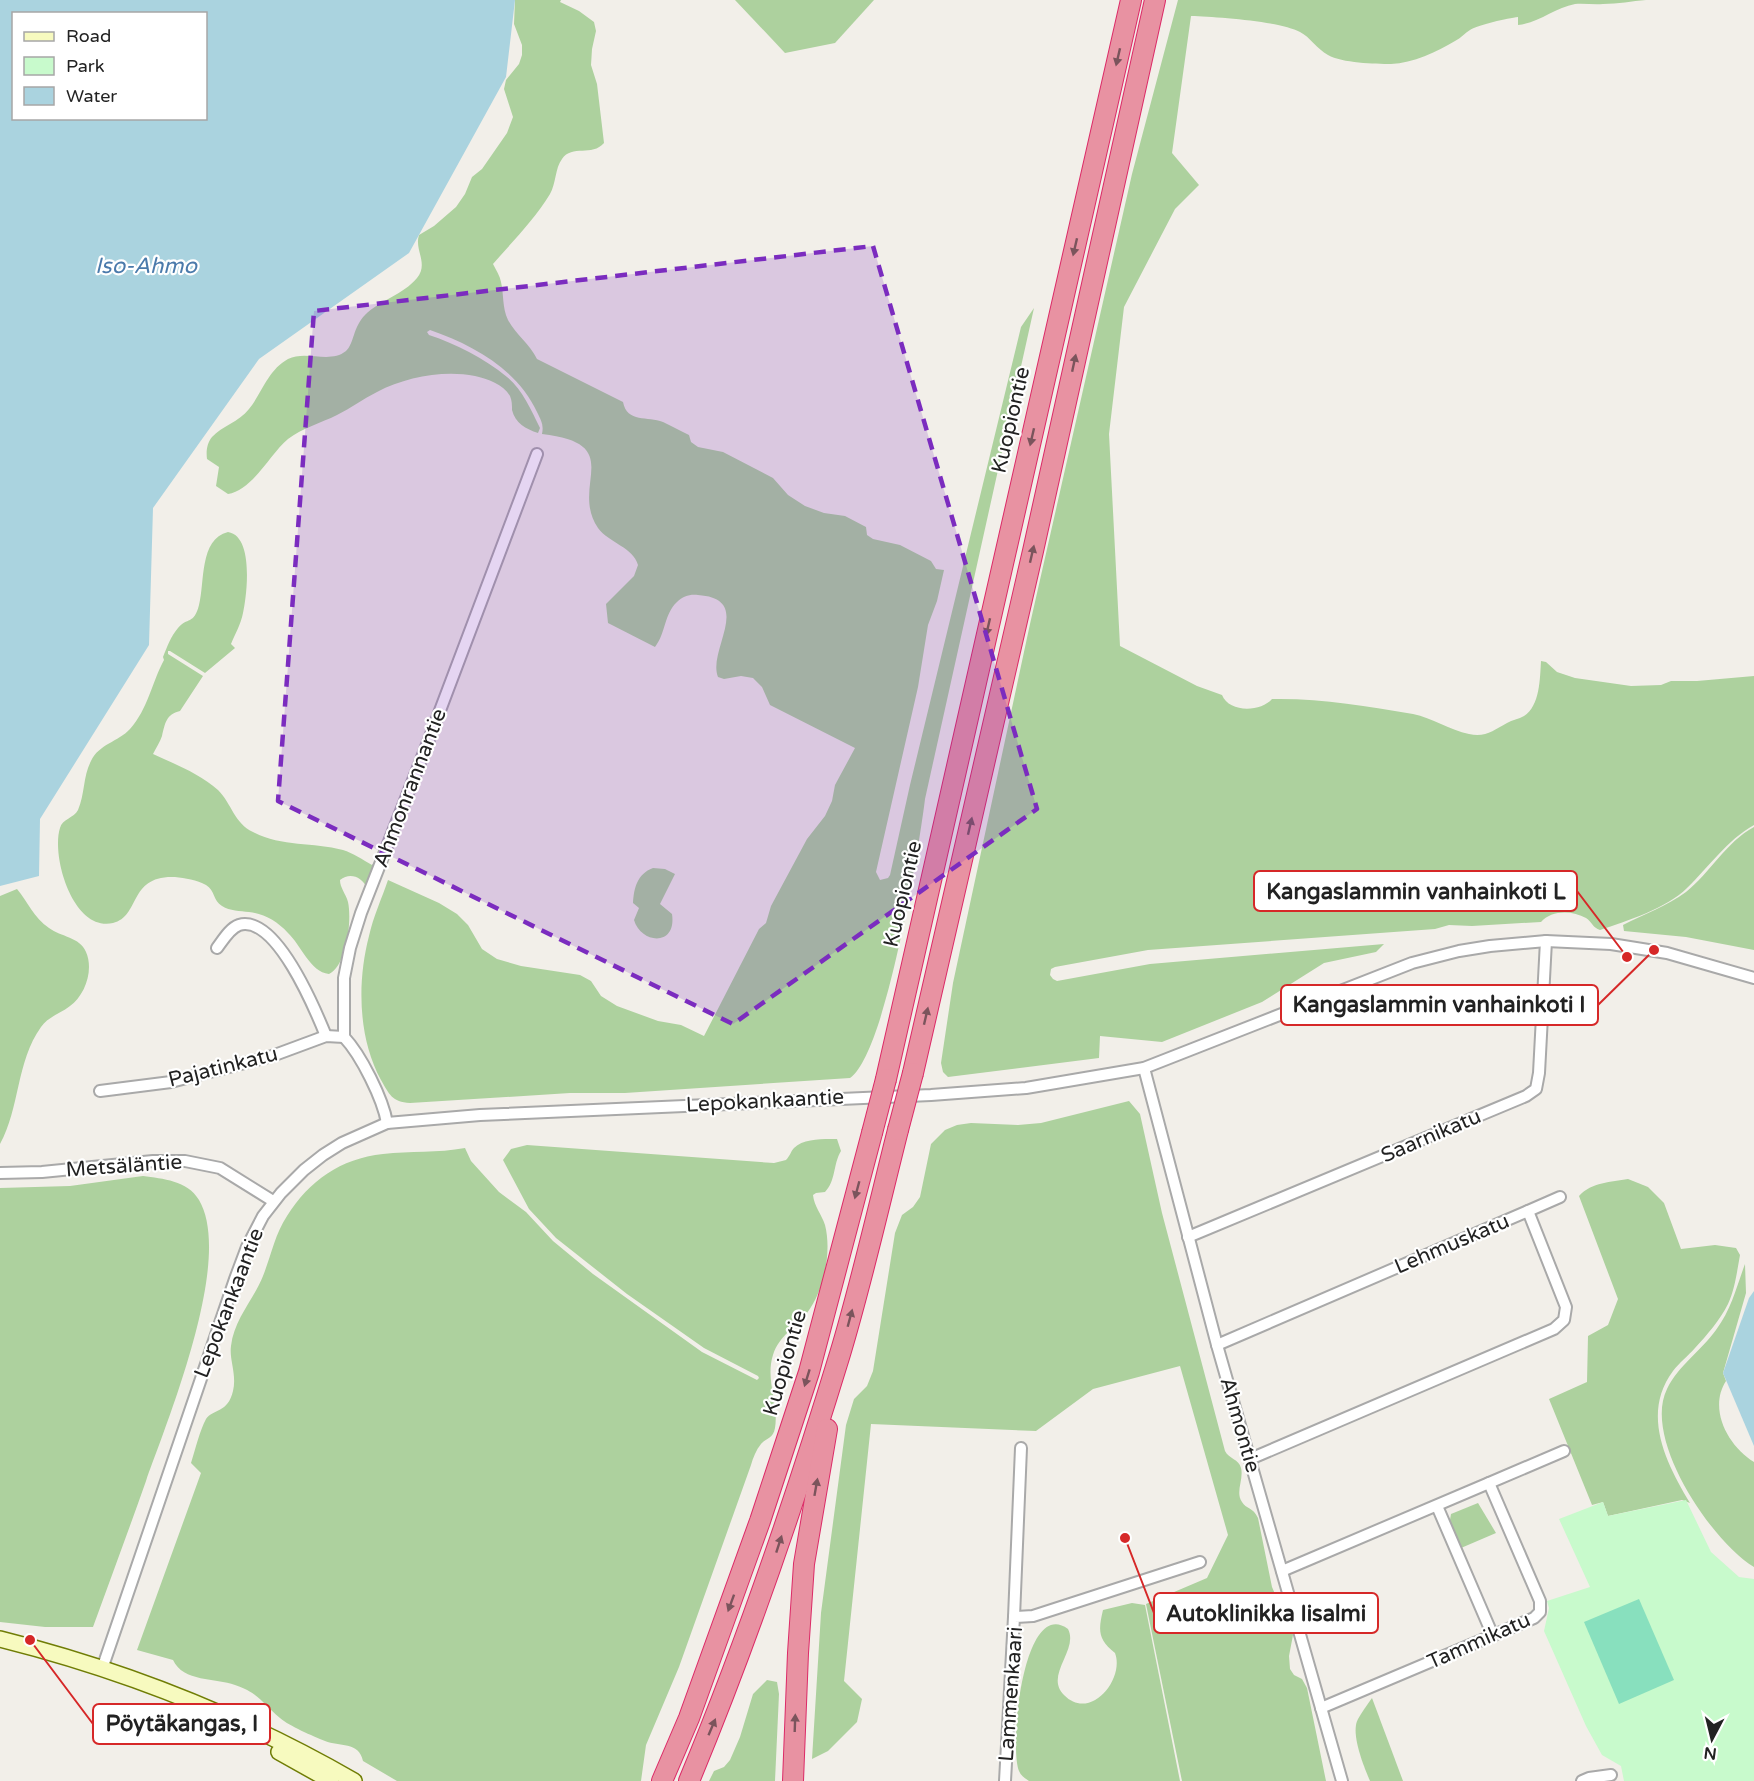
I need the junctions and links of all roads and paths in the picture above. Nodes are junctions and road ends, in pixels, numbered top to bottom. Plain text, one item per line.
1 (1131, 0) edge
2 (1155, 0) edge
3 (537, 454) dead end
4 (1546, 941) junction
5 (217, 948) dead end
6 (1754, 978) edge
7 (326, 1036) junction
8 (344, 1037) junction
9 (1144, 1068) junction
10 (100, 1091) dead end
11 (387, 1123) junction
12 (0, 1173) edge
13 (1560, 1197) dead end
14 (273, 1201) junction
15 (1528, 1211) junction
16 (1188, 1237) junction
17 (1218, 1345) junction
18 (841, 1352) junction
19 (1021, 1448) dead end
20 (1564, 1451) dead end
21 (1250, 1459) junction
22 (1490, 1483) junction
23 (1437, 1506) junction
24 (1200, 1562) dead end
25 (1282, 1571) junction
26 (1014, 1617) junction
27 (1493, 1636) junction
28 (0, 1639) edge
29 (102, 1669) junction
30 (148, 1686) junction
31 (1321, 1708) junction
32 (689, 1718) junction
33 (1611, 1775) dead end
34 (331, 1781) edge
35 (354, 1781) edge
36 (655, 1781) edge
37 (662, 1781) edge
38 (689, 1781) edge
39 (793, 1781) edge
40 (1005, 1781) edge
41 (1342, 1781) edge
42 (1582, 1781) edge

1 -> 32 highway, Kuopiontie, bridge
18 -> 2 highway, bridge
3 - 8 street, Ahmonrannantie
4 - 6 street, Lepokankaantie
4 - 9 street, Lepokankaantie
4 - 16 street, Saarnikatu
5 - 7 street
7 - 8 street, Pajatinkatu
7 - 10 street, Pajatinkatu
8 - 11 street
9 - 11 street, Lepokankaantie
9 - 16 street, Ahmontie
11 - 14 street, Lepokankaantie
12 - 14 street, Metsäläntie
13 - 15 street
14 - 29 street, Lepokankaantie
15 - 17 street, Lehmuskatu
15 - 21 street, Lehmuskatu
16 - 17 street, Ahmontie
17 - 21 street, Ahmontie
38 -> 18 highway
39 -> 18 highway
19 - 26 street
20 - 22 street
21 - 25 street, Ahmontie
22 - 23 street
22 - 27 street, Tammikatu
23 - 25 street
23 - 27 street
24 - 26 street, Lammenkaari
25 - 31 street, Ahmontie
26 - 40 street, Lammenkaari
27 - 31 street, Tammikatu
28 - 29 street
29 - 30 street
30 - 34 street
30 - 35 street
31 - 41 street, Ahmontie
32 - 36 highway
32 - 37 highway, Kuopiontie
33 - 42 street

